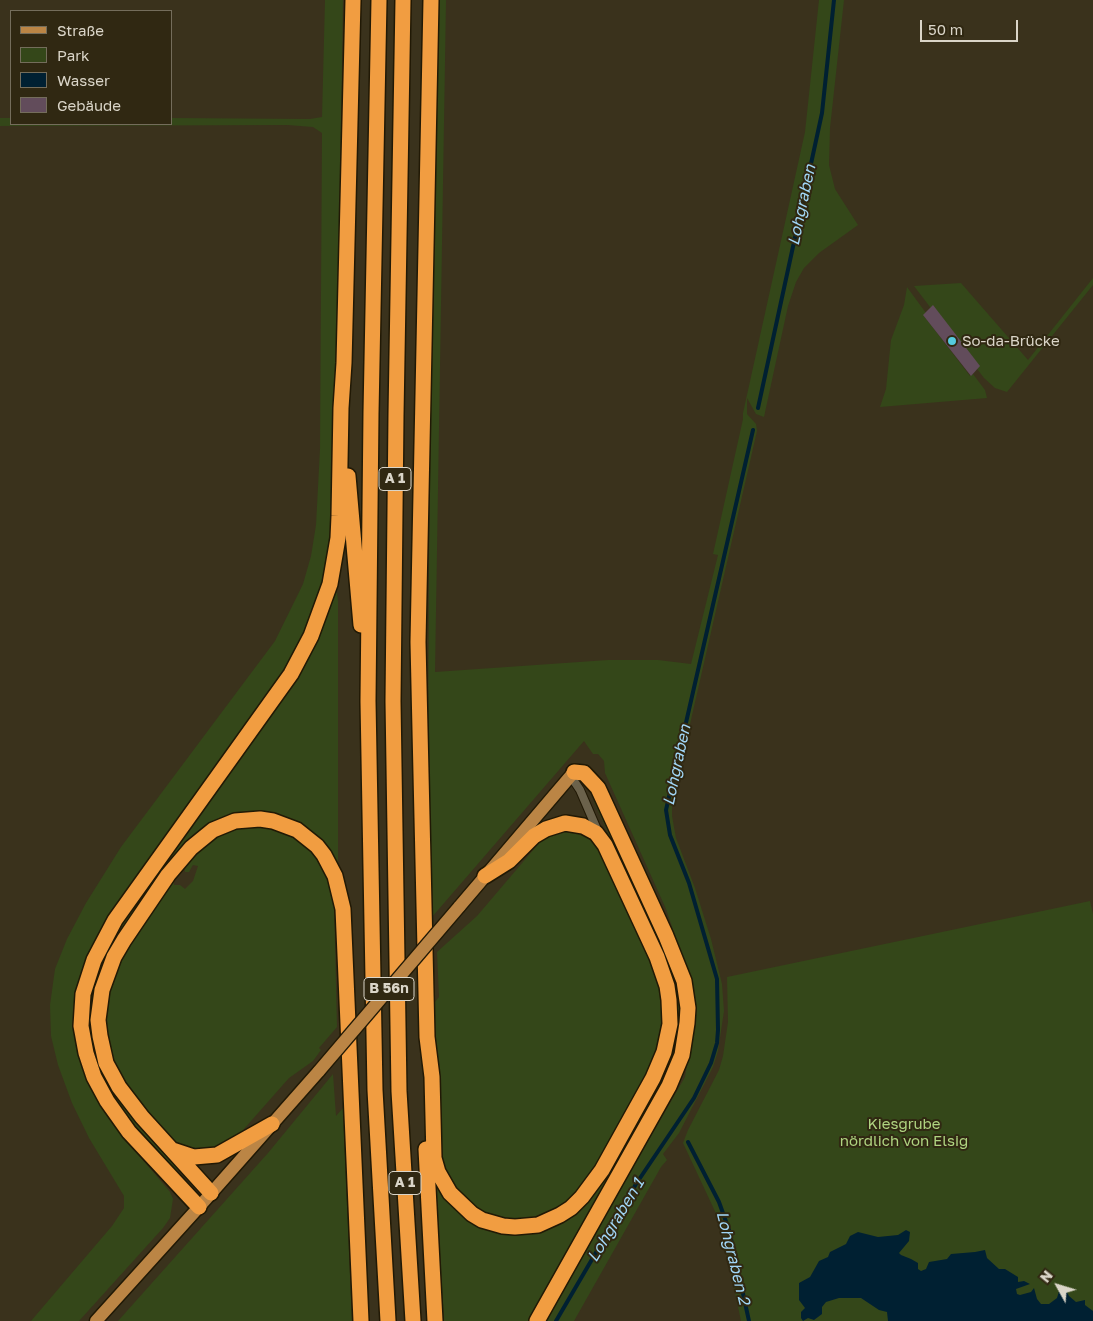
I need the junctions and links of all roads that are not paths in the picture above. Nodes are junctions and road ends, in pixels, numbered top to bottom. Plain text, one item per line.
1 (353, 0) edge
2 (379, 0) edge
3 (403, 0) edge
4 (431, 0) edge
5 (344, 363) junction
6 (368, 701) junction
7 (572, 774) junction
8 (600, 837) junction
9 (485, 876) junction
10 (427, 1037) junction
11 (272, 1124) junction
12 (172, 1150) junction
13 (211, 1194) junction
14 (199, 1207) junction
15 (96, 1321) edge
16 (361, 1321) edge
17 (388, 1321) edge
18 (413, 1321) edge
19 (435, 1321) edge
20 (537, 1321) edge

1 - 5 highway
2 - 6 highway, A 1
3 - 18 highway, A 1
4 - 10 highway
5 - 6 highway
5 - 14 highway
6 - 17 highway, A 1
7 - 8 lane
7 - 9 main road, B 56n
7 - 20 highway
8 - 9 highway
8 - 10 highway
9 - 11 main road, B 56n, bridge
10 - 19 highway
11 - 12 highway
11 - 13 main road, B 56n
12 - 13 highway
12 - 16 highway
13 - 14 main road, B 56n
14 - 15 main road, B 56n

